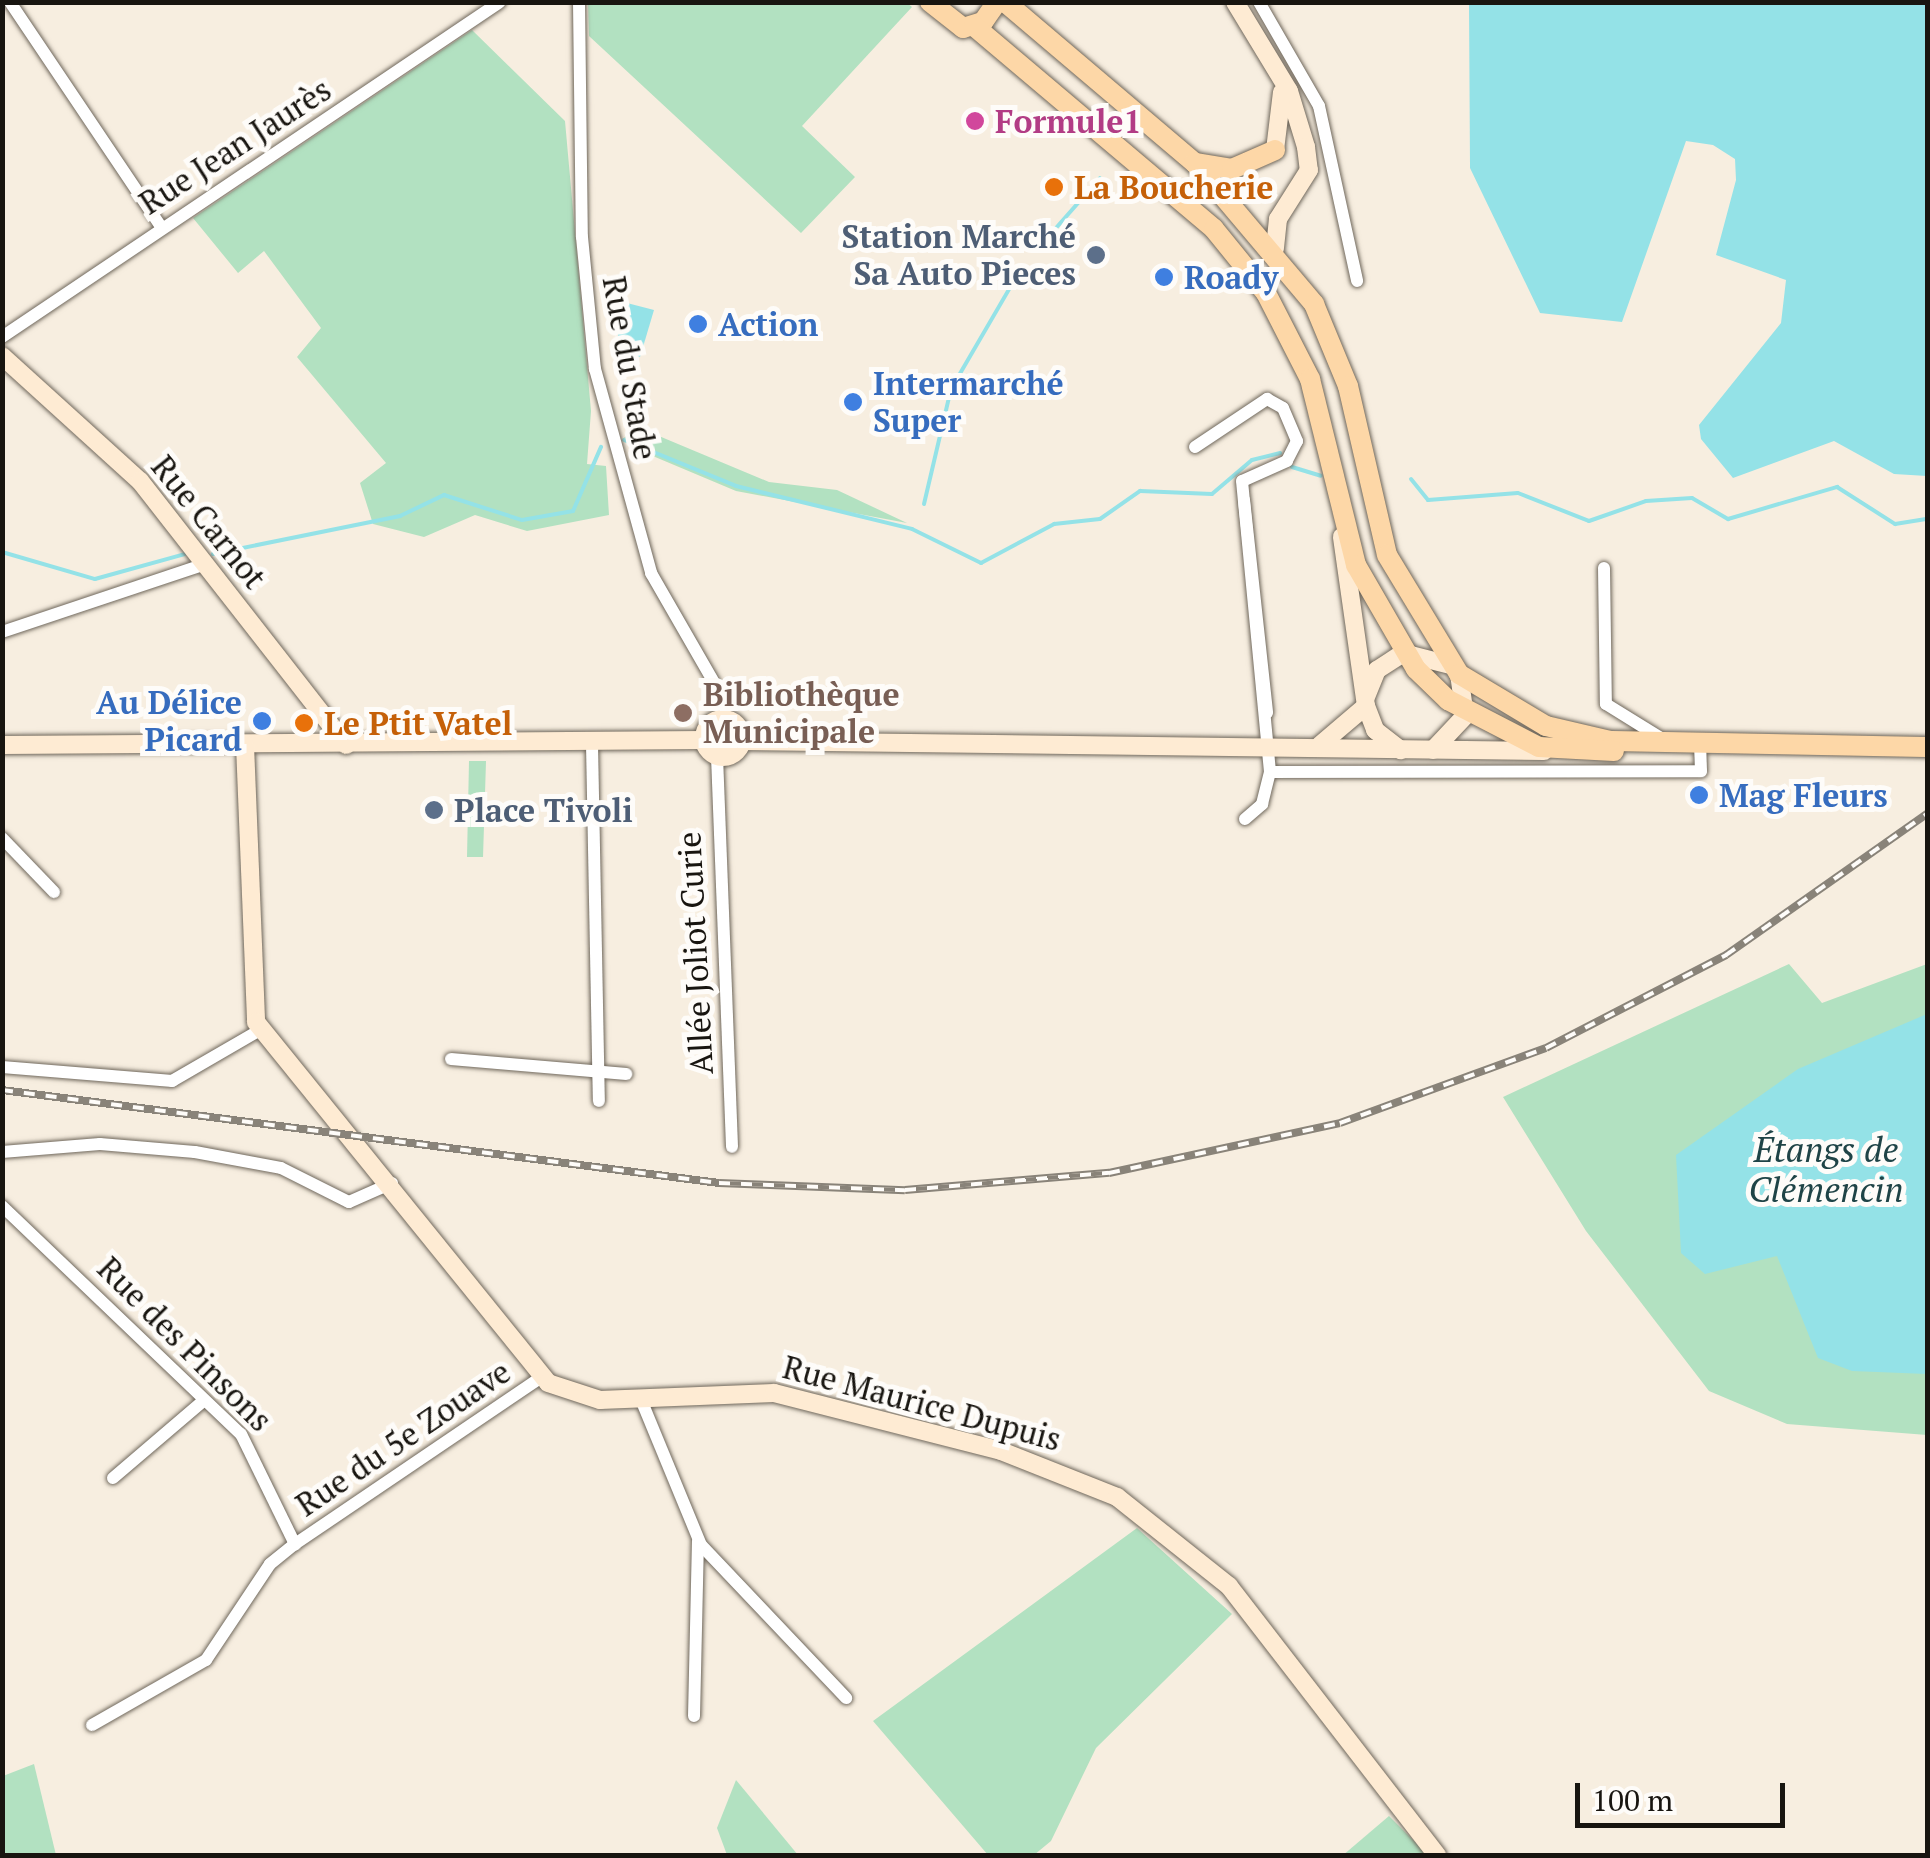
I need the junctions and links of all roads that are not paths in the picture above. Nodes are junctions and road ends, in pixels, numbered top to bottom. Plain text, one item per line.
1 (10, 2) edge
2 (500, 2) edge
3 (579, 2) edge
4 (930, 2) edge
5 (998, 2) edge
6 (1006, 2) edge
7 (1235, 2) edge
8 (1259, 2) edge
9 (974, 26) junction
10 (1273, 62) junction
11 (1274, 150) joint
12 (1194, 163) junction
13 (160, 224) junction
14 (1275, 249) junction
15 (1357, 281) dead end
16 (2, 337) edge
17 (2, 356) edge
18 (1195, 447) dead end
19 (1340, 507) junction
20 (205, 564) junction
21 (1604, 568) dead end
22 (2, 632) edge
23 (1403, 653) junction
24 (1455, 670) junction
25 (1366, 701) junction
26 (1466, 712) junction
27 (724, 718) junction
28 (704, 740) junction
29 (742, 741) junction
30 (592, 744) junction
31 (244, 745) junction
32 (346, 745) junction
33 (1268, 745) junction
34 (2, 746) edge
35 (1320, 746) junction
36 (1671, 746) junction
37 (1700, 747) junction
38 (1928, 747) edge
39 (1432, 750) junction
40 (1404, 751) junction
41 (1550, 751) junction
42 (717, 756) junction
43 (1270, 772) junction
44 (1245, 819) dead end
45 (2, 838) edge
46 (54, 892) dead end
47 (260, 1030) junction
48 (450, 1060) dead end
49 (598, 1066) junction
50 (2, 1067) edge
51 (626, 1074) dead end
52 (599, 1101) dead end
53 (732, 1147) dead end
54 (2, 1152) edge
55 (392, 1184) junction
56 (2, 1206) edge
57 (542, 1377) junction
58 (640, 1397) junction
59 (203, 1401) junction
60 (112, 1478) dead end
61 (697, 1539) junction
62 (294, 1544) junction
63 (846, 1698) dead end
64 (694, 1716) dead end
65 (92, 1725) dead end
66 (1438, 1856) edge

1 - 13 street
2 - 13 street, Rue Jean Jaurès
3 - 27 street, Rue du Stade
4 - 9 main road
5 - 9 main road
6 - 12 main road
7 - 10 main road
8 - 15 street
9 - 19 main road
10 - 11 main road
10 - 14 main road
11 - 12 main road
12 - 14 main road
13 - 16 street, Rue Jean Jaurès
14 - 24 main road
17 - 20 main road, Rue Carnot
18 - 33 street
19 - 23 main road
19 - 25 main road
20 - 22 street
20 - 32 main road, Rue Carnot
21 - 36 street
23 - 24 main road
23 - 25 main road
23 - 26 main road
24 - 26 main road
24 - 36 main road
25 - 35 main road
25 - 40 main road
26 - 39 main road
26 - 41 main road
27 - 28 main road
27 - 29 main road
28 - 30 main road
28 - 42 main road
29 - 33 main road
29 - 42 main road
30 - 32 main road
30 - 49 street
31 - 32 main road
31 - 34 main road
31 - 47 main road
33 - 35 main road
33 - 43 street
35 - 40 main road
36 - 37 main road
36 - 41 main road
37 - 38 main road
37 - 43 street
39 - 40 main road
39 - 41 main road
42 - 53 street, Allée Joliot Curie
43 - 44 street
45 - 46 street
47 - 50 street
47 - 55 main road, Rue Maurice Dupuis
48 - 49 street
49 - 51 street
49 - 52 street
54 - 55 street
55 - 57 main road, Rue Maurice Dupuis
56 - 59 street, Rue des Pinsons
57 - 58 main road, Rue Maurice Dupuis
57 - 62 street, Rue du 5e Zouave
58 - 61 street
58 - 66 main road, Rue Maurice Dupuis
59 - 60 street
59 - 62 street, Rue des Pinsons
61 - 63 street
61 - 64 street
62 - 65 street, Rue du 5e Zouave

